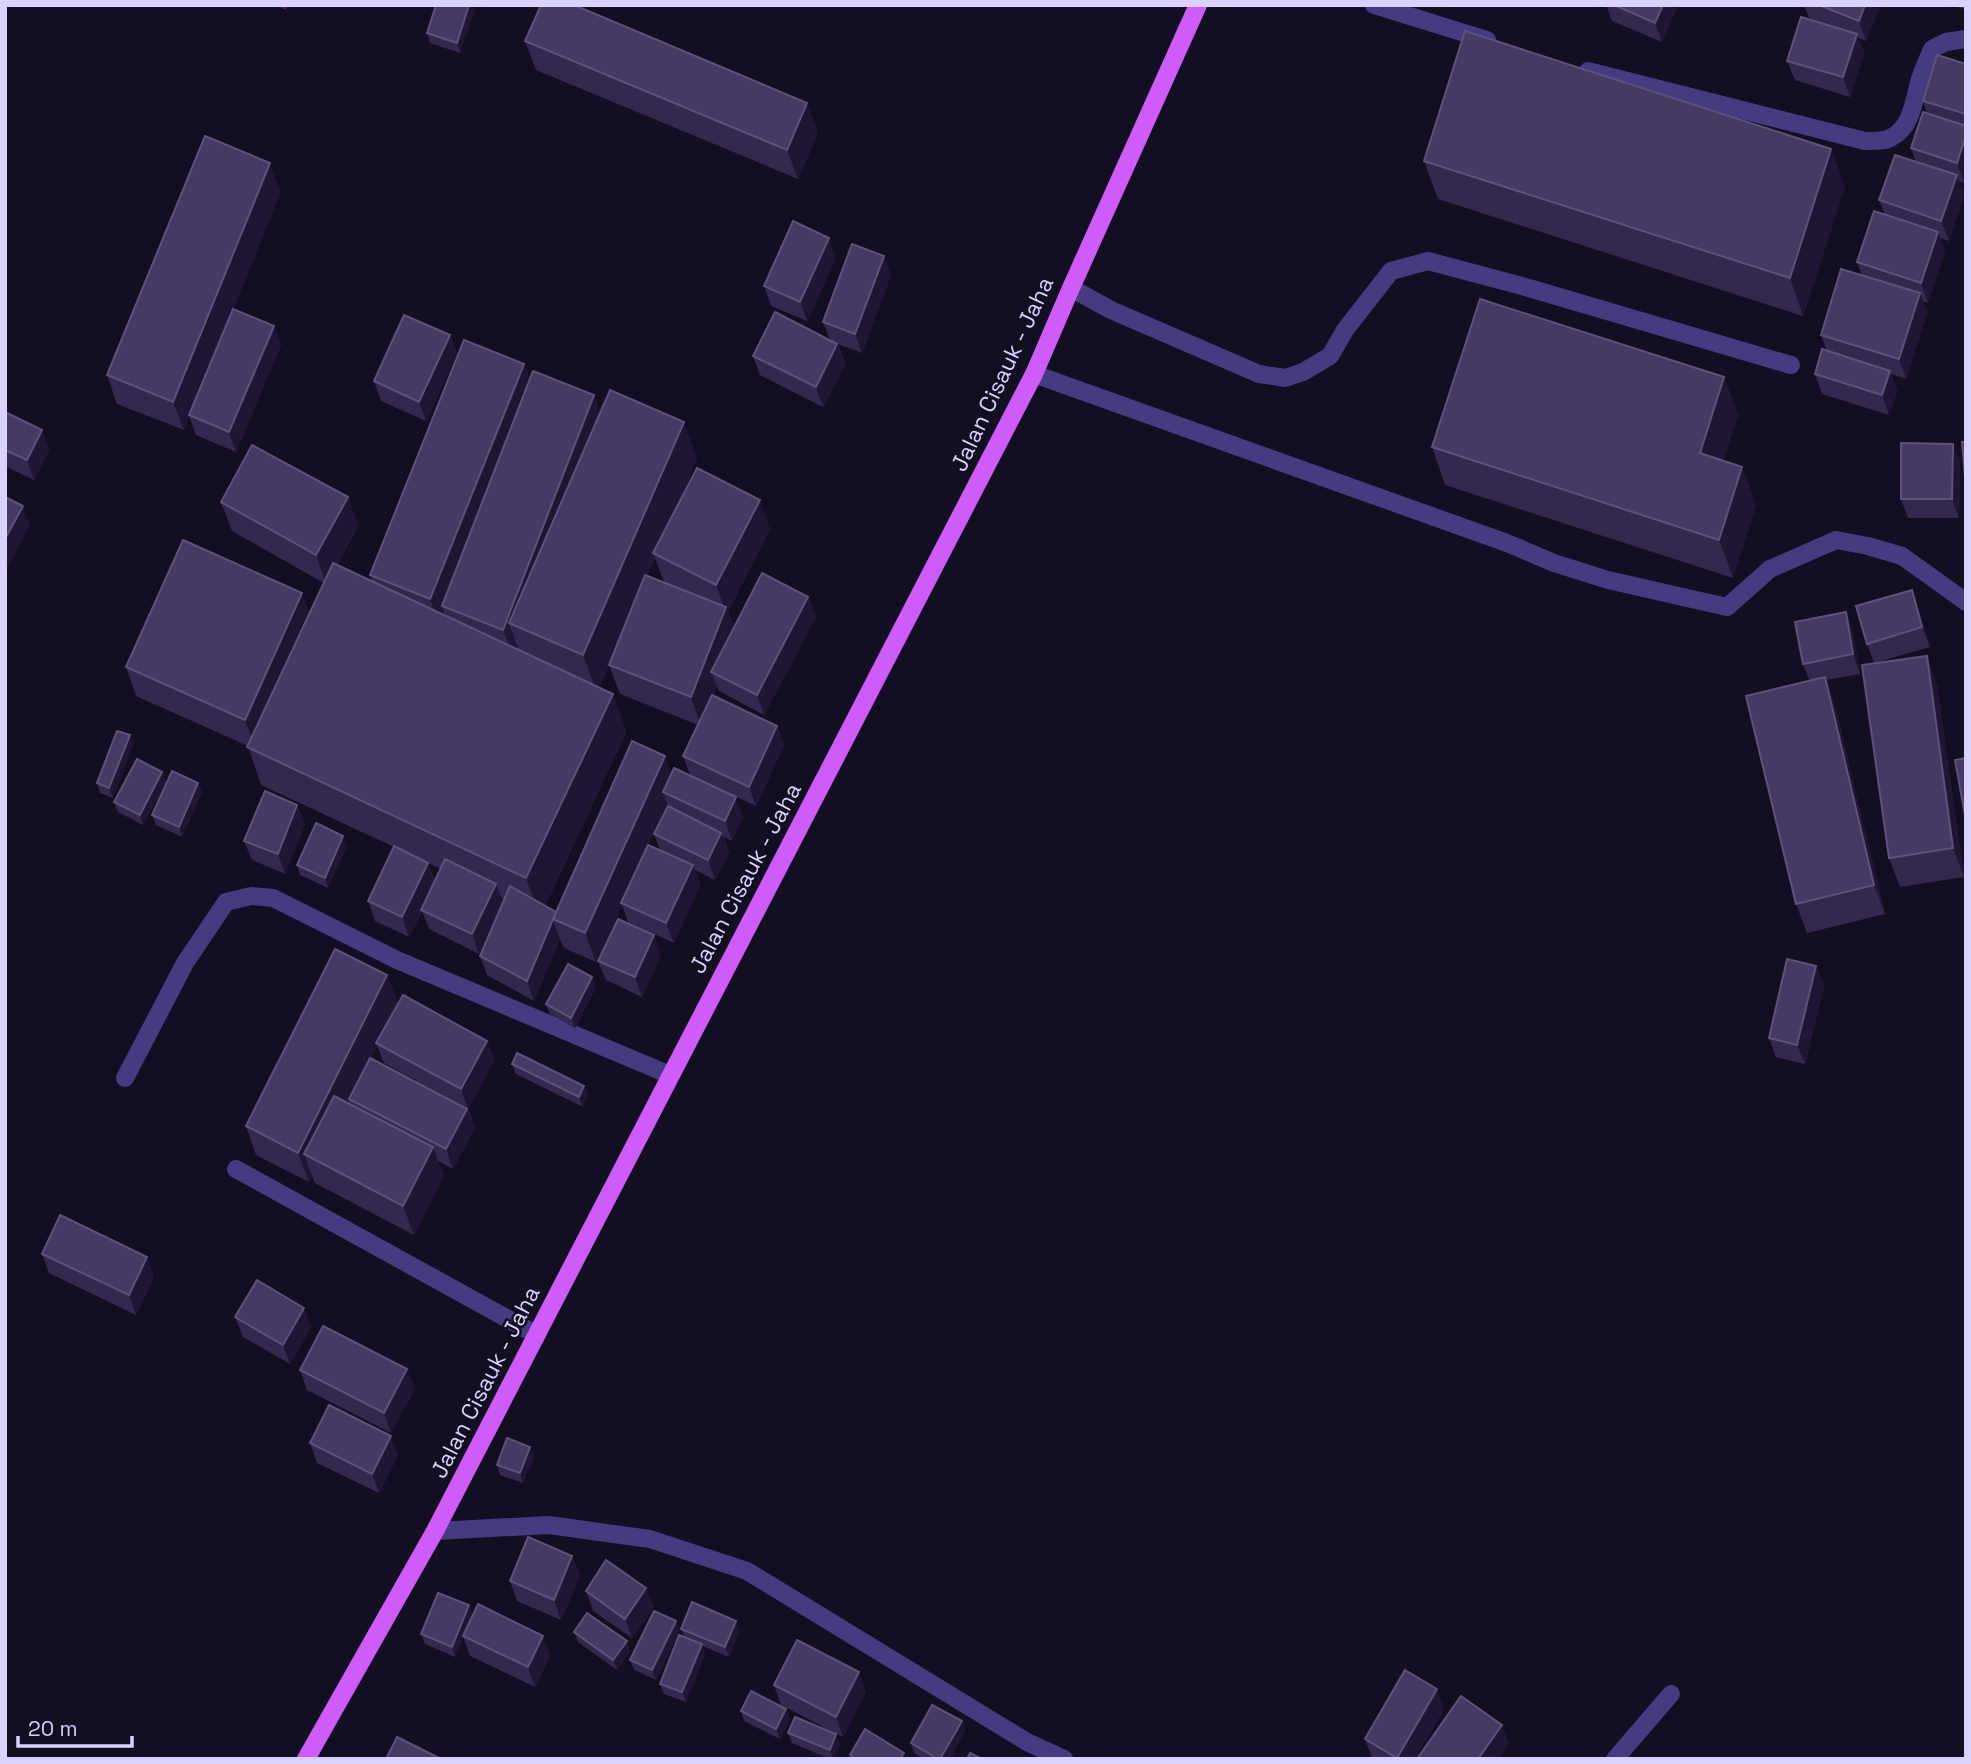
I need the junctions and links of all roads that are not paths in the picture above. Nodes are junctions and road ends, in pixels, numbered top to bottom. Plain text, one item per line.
1 (1198, 5) edge
2 (1374, 5) edge
3 (1966, 39) edge
4 (1504, 45) edge
5 (1570, 65) edge
6 (1071, 288) junction
7 (1791, 365) dead end
8 (1034, 374) junction
9 (1966, 602) edge
10 (670, 1075) junction
11 (125, 1078) dead end
12 (236, 1168) dead end
13 (537, 1335) junction
14 (435, 1531) junction
15 (1671, 1694) dead end
16 (306, 1759) edge
17 (1064, 1759) edge
18 (1615, 1759) edge

1 - 6 main road, Jalan Cisauk - Jaha
2 - 4 street
3 - 5 street
6 - 7 street
6 - 8 main road, Jalan Cisauk - Jaha
8 - 9 street
8 - 10 main road, Jalan Cisauk - Jaha
10 - 11 street
10 - 13 main road, Jalan Cisauk - Jaha
12 - 13 street
13 - 14 main road, Jalan Cisauk - Jaha
14 - 16 main road, Jalan Cisauk - Jaha
14 - 17 street
15 - 18 street

